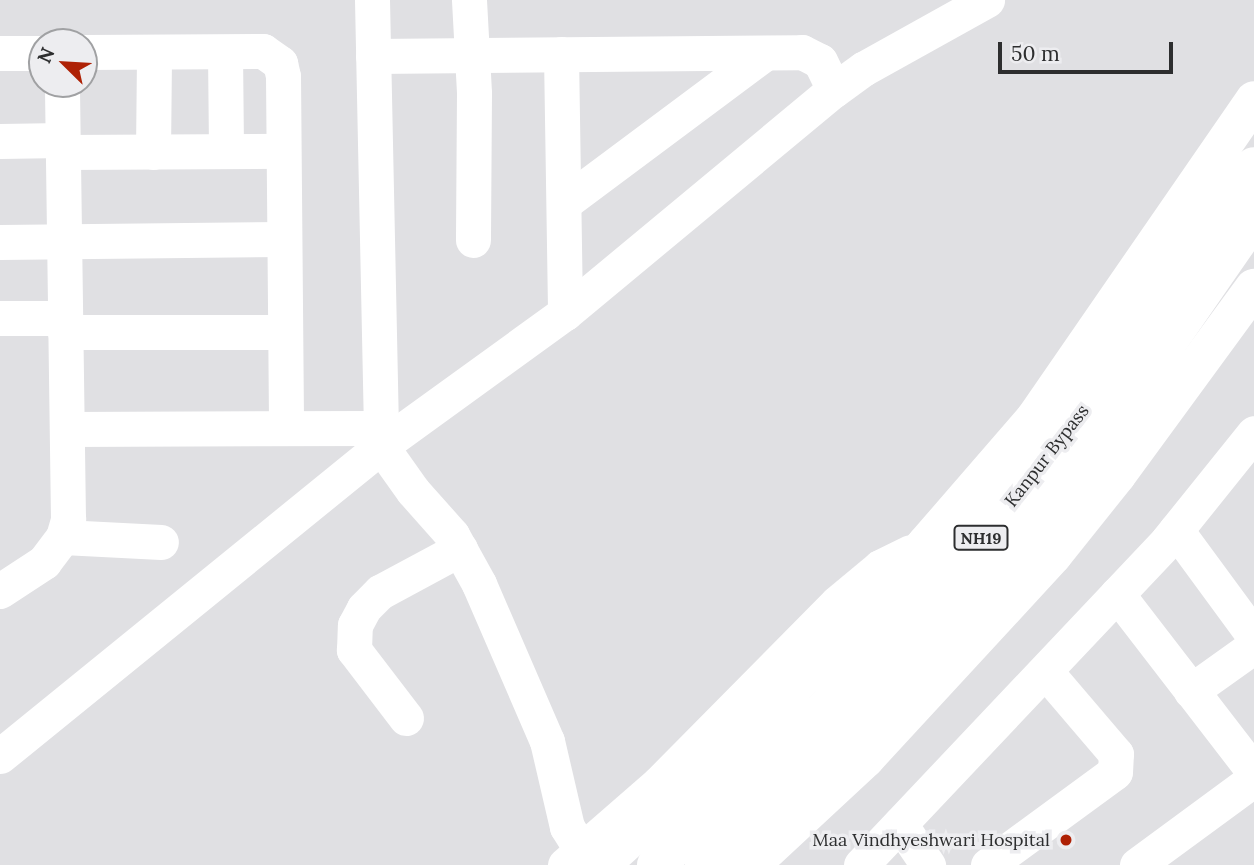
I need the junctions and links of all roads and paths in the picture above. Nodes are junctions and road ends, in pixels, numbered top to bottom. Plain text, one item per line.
1 (372, 0) edge
2 (469, 0) edge
3 (987, 0) edge
4 (28, 52) edge
5 (98, 52) edge
6 (154, 52) junction
7 (225, 52) junction
8 (0, 53) edge
9 (765, 53) junction
10 (561, 54) junction
11 (470, 55) junction
12 (373, 56) junction
13 (834, 90) junction
14 (62, 98) edge
15 (1254, 100) edge
16 (0, 141) edge
17 (63, 146) junction
18 (226, 151) junction
19 (283, 151) junction
20 (153, 152) junction
21 (1254, 166) edge
22 (564, 203) junction
23 (1254, 218) edge
24 (284, 239) junction
25 (474, 240) dead end
26 (64, 241) junction
27 (0, 242) edge
28 (1254, 288) edge
29 (565, 313) junction
30 (0, 318) edge
31 (65, 325) junction
32 (285, 332) junction
33 (286, 428) junction
34 (67, 429) junction
35 (1254, 433) edge
36 (381, 437) junction
37 (1176, 530) junction
38 (63, 537) junction
39 (161, 542) dead end
40 (926, 544) junction
41 (460, 549) junction
42 (0, 591) edge
43 (1117, 594) junction
44 (1254, 636) edge
45 (1254, 646) edge
46 (1045, 671) junction
47 (1191, 691) junction
48 (406, 718) dead end
49 (0, 756) edge
50 (1254, 772) edge
51 (1254, 779) edge
52 (900, 824) junction
53 (582, 860) edge
54 (656, 865) edge
55 (704, 865) edge
56 (751, 865) edge
57 (861, 865) edge
58 (928, 865) edge
59 (988, 865) edge
60 (1137, 865) edge

1 - 12 street
2 - 11 street
3 - 13 street
4 - 8 street
5 - 6 street
6 - 7 street
6 - 20 street
7 - 18 street
7 - 19 street
9 - 10 street
9 - 13 street
9 - 22 street
10 - 11 street
10 - 22 street
11 - 12 street
11 - 25 street
12 - 36 street
13 - 29 street
14 - 17 street
15 - 40 main road
16 - 17 street
17 - 20 street
17 - 26 street
18 - 19 street
18 - 20 street
19 - 24 street
21 - 54 main road, Kanpur Bypass / NH19
22 - 29 street
23 - 55 main road, Kanpur Bypass / NH19
24 - 26 street
24 - 32 street
26 - 27 street
26 - 31 street
28 - 56 main road
29 - 36 street
30 - 31 street
31 - 32 street
31 - 34 street
32 - 33 street
33 - 34 street
33 - 36 street
34 - 38 street
35 - 37 street
36 - 41 street
36 - 49 street
37 - 43 street
37 - 44 street
38 - 39 street
38 - 42 street
40 - 53 main road
40 - 53 street
41 - 48 street
41 - 53 street
43 - 46 street
43 - 47 street
45 - 47 street
46 - 52 street
46 - 59 street
47 - 50 street
51 - 60 street
52 - 57 street
52 - 58 street

